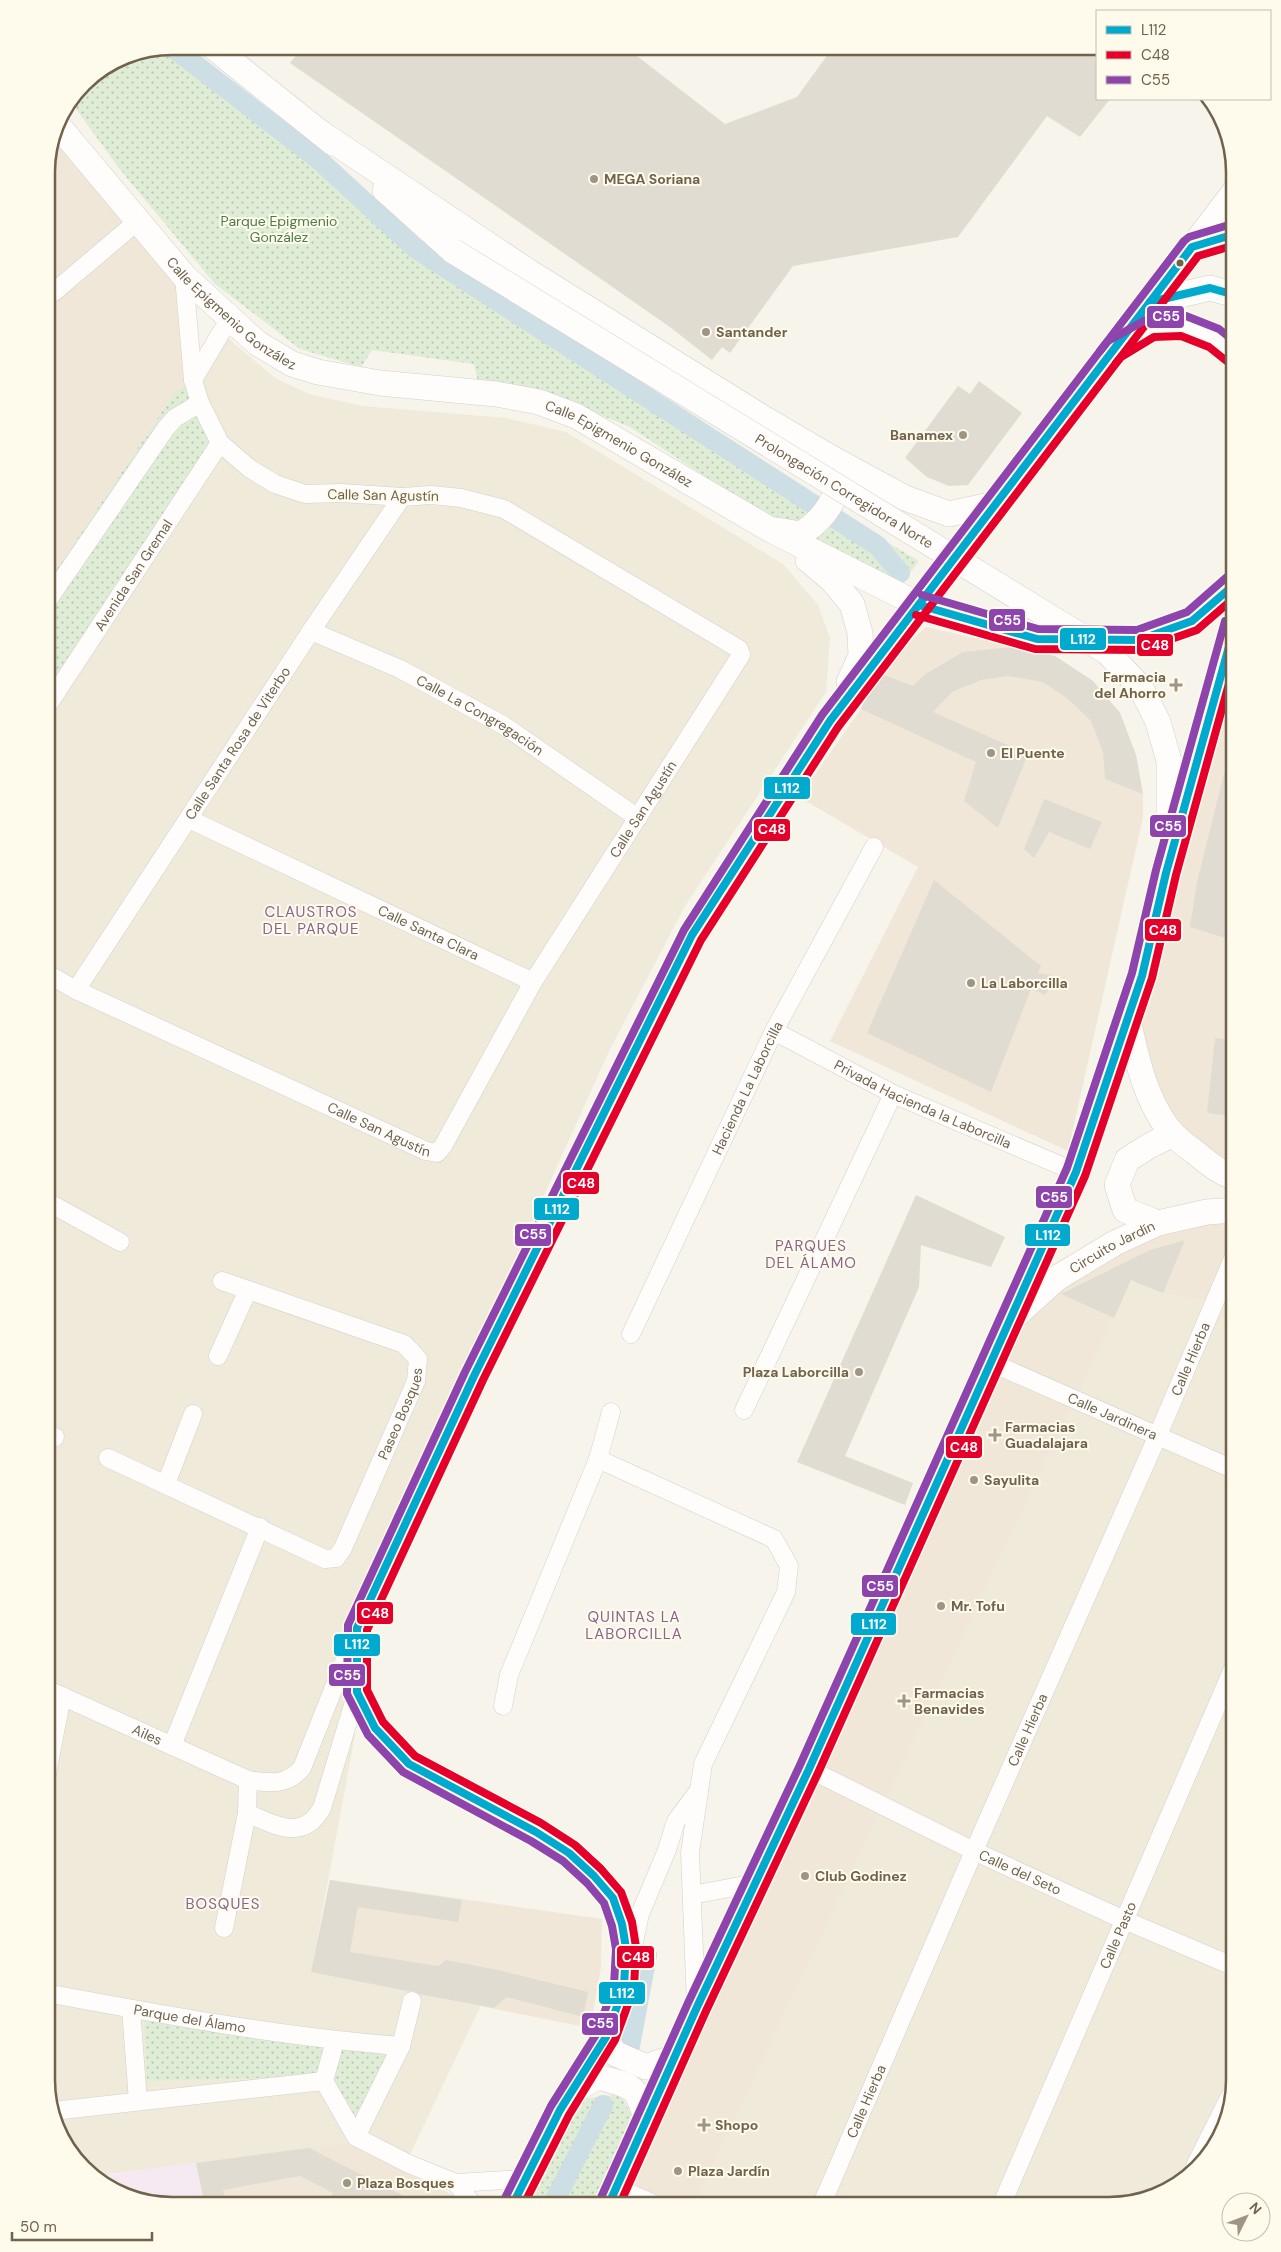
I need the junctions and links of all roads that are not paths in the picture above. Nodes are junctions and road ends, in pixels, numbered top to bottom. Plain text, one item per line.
1 (223, 55) edge
2 (62, 131) edge
3 (321, 133) junction
4 (1226, 203) edge
5 (139, 220) junction
6 (184, 276) junction
7 (55, 291) edge
8 (1226, 292) edge
9 (1150, 302) junction
10 (232, 320) junction
11 (1226, 348) edge
12 (1114, 349) junction
13 (193, 380) junction
14 (200, 404) junction
15 (220, 443) junction
16 (835, 460) junction
17 (402, 497) junction
18 (996, 504) junction
19 (771, 530) junction
20 (55, 590) edge
21 (1226, 592) edge
22 (919, 605) junction
23 (311, 631) junction
24 (1226, 656) edge
25 (55, 694) edge
26 (830, 721) junction
27 (638, 818) junction
28 (189, 819) junction
29 (874, 847) dead end
30 (1166, 873) junction
31 (55, 978) edge
32 (533, 982) junction
33 (76, 990) junction
34 (1128, 1018) junction
35 (774, 1031) junction
36 (893, 1094) junction
37 (1173, 1134) junction
38 (1076, 1172) junction
39 (1226, 1175) edge
40 (55, 1206) edge
41 (1226, 1211) edge
42 (1158, 1223) junction
43 (120, 1242) dead end
44 (1226, 1275) edge
45 (222, 1281) dead end
46 (248, 1290) junction
47 (1008, 1322) junction
48 (631, 1334) dead end
49 (218, 1356) dead end
50 (990, 1362) junction
51 (744, 1410) dead end
52 (611, 1412) dead end
53 (193, 1414) dead end
54 (1158, 1435) junction
55 (108, 1458) dead end
56 (598, 1459) junction
57 (1226, 1466) edge
58 (166, 1484) junction
59 (260, 1527) junction
60 (357, 1628) junction
61 (1226, 1685) edge
62 (357, 1692) junction
63 (55, 1693) edge
64 (502, 1706) dead end
65 (325, 1710) junction
66 (347, 1726) junction
67 (172, 1746) junction
68 (809, 1769) junction
69 (248, 1780) junction
70 (699, 1790) junction
71 (247, 1814) junction
72 (974, 1851) junction
73 (756, 1883) junction
74 (692, 1895) junction
75 (1124, 1920) junction
76 (224, 1928) dead end
77 (626, 1963) junction
78 (1226, 1963) edge
79 (55, 1995) edge
80 (412, 2001) dead end
81 (696, 2007) junction
82 (132, 2009) junction
83 (606, 2037) junction
84 (335, 2041) junction
85 (401, 2046) junction
86 (674, 2057) junction
87 (324, 2080) junction
88 (571, 2092) junction
89 (138, 2102) junction
90 (59, 2110) edge
91 (1220, 2117) edge
92 (646, 2119) junction
93 (356, 2137) junction
94 (1205, 2146) edge
95 (524, 2179) junction
96 (456, 2184) junction
97 (612, 2196) edge
98 (467, 2197) edge
99 (516, 2197) edge
100 (825, 2197) edge
101 (1005, 2197) edge

1 - 3 main road
2 - 5 main road, Calle Epigmenio González
3 - 16 main road
3 - 30 main road, Prolongación Corregidora Norte, bridge
4 - 9 main road
5 - 6 main road, Calle Epigmenio González
5 - 7 street
6 - 10 main road, Calle Epigmenio González
6 - 13 street, Calle San Agustín
8 - 9 main road
9 - 12 main road
10 - 13 street
10 - 19 main road, Calle Epigmenio González
11 - 12 main road
12 - 18 main road
13 - 14 street, Calle San Agustín
14 - 15 street, Calle San Agustín
14 - 20 street
15 - 17 street, Calle San Agustín
15 - 25 street, Avenida San Gremal
16 - 18 main road
16 - 19 main road
17 - 23 street, Calle Santa Rosa de Viterbo
17 - 27 street, Calle San Agustín
18 - 22 main road
19 - 22 main road, Calle Epigmenio González
19 - 26 main road
21 - 22 main road, Calle Epigmenio González
22 - 26 main road
23 - 27 street, Calle La Congregación
23 - 28 street, Calle Santa Rosa de Viterbo
24 - 30 main road
26 - 60 main road
27 - 32 street, Calle San Agustín
28 - 32 street, Calle Santa Clara
28 - 33 street, Calle Santa Rosa de Viterbo
29 - 35 street, Hacienda La Laborcilla
30 - 34 main road
31 - 33 street, Calle San Agustín
32 - 33 street, Calle San Agustín
34 - 37 main road
34 - 38 main road
35 - 36 street, Privada Hacienda la Laborcilla
35 - 48 street, Hacienda La Laborcilla
36 - 38 street, Privada Hacienda la Laborcilla
36 - 51 street
37 - 39 main road
37 - 42 main road
38 - 47 main road
40 - 43 street
41 - 42 main road, Circuito Jardín
42 - 47 main road, Circuito Jardín
44 - 54 street, Calle Hierba
45 - 46 street, Paseo Bosques
46 - 49 street
46 - 59 street, Paseo Bosques
47 - 50 main road
50 - 54 street, Calle Jardinera
50 - 68 main road
52 - 56 street
53 - 58 street
54 - 57 street, Calle Jardinera
54 - 72 street, Calle Hierba
55 - 58 street, Paseo Bosques
56 - 64 street
56 - 70 street
58 - 59 street, Paseo Bosques
59 - 67 street
60 - 62 main road
60 - 65 street, Ailes
61 - 75 street, Calle Pasto
62 - 66 street
62 - 77 main road
63 - 67 street, Ailes
65 - 66 street
65 - 69 street, Ailes
66 - 71 street
67 - 69 street, Ailes
68 - 72 street, Calle del Seto
68 - 73 main road
69 - 71 street
70 - 74 street
70 - 77 street
71 - 76 street
72 - 75 street, Calle del Seto
72 - 100 street, Calle Hierba
73 - 74 street
73 - 81 main road
74 - 81 street
75 - 78 street, Calle del Seto
75 - 101 street, Calle Pasto
77 - 83 main road
79 - 82 street, Parque del Álamo
80 - 85 street
81 - 86 main road
82 - 84 street, Parque del Álamo
82 - 89 street
83 - 86 main road
83 - 88 main road
84 - 85 street, Parque del Álamo
84 - 87 street
85 - 93 street
86 - 92 main road
87 - 89 street
87 - 93 street
88 - 92 main road
88 - 95 main road
89 - 90 street
91 - 94 street
92 - 97 main road
93 - 96 street
95 - 96 street
95 - 99 main road
96 - 98 street

